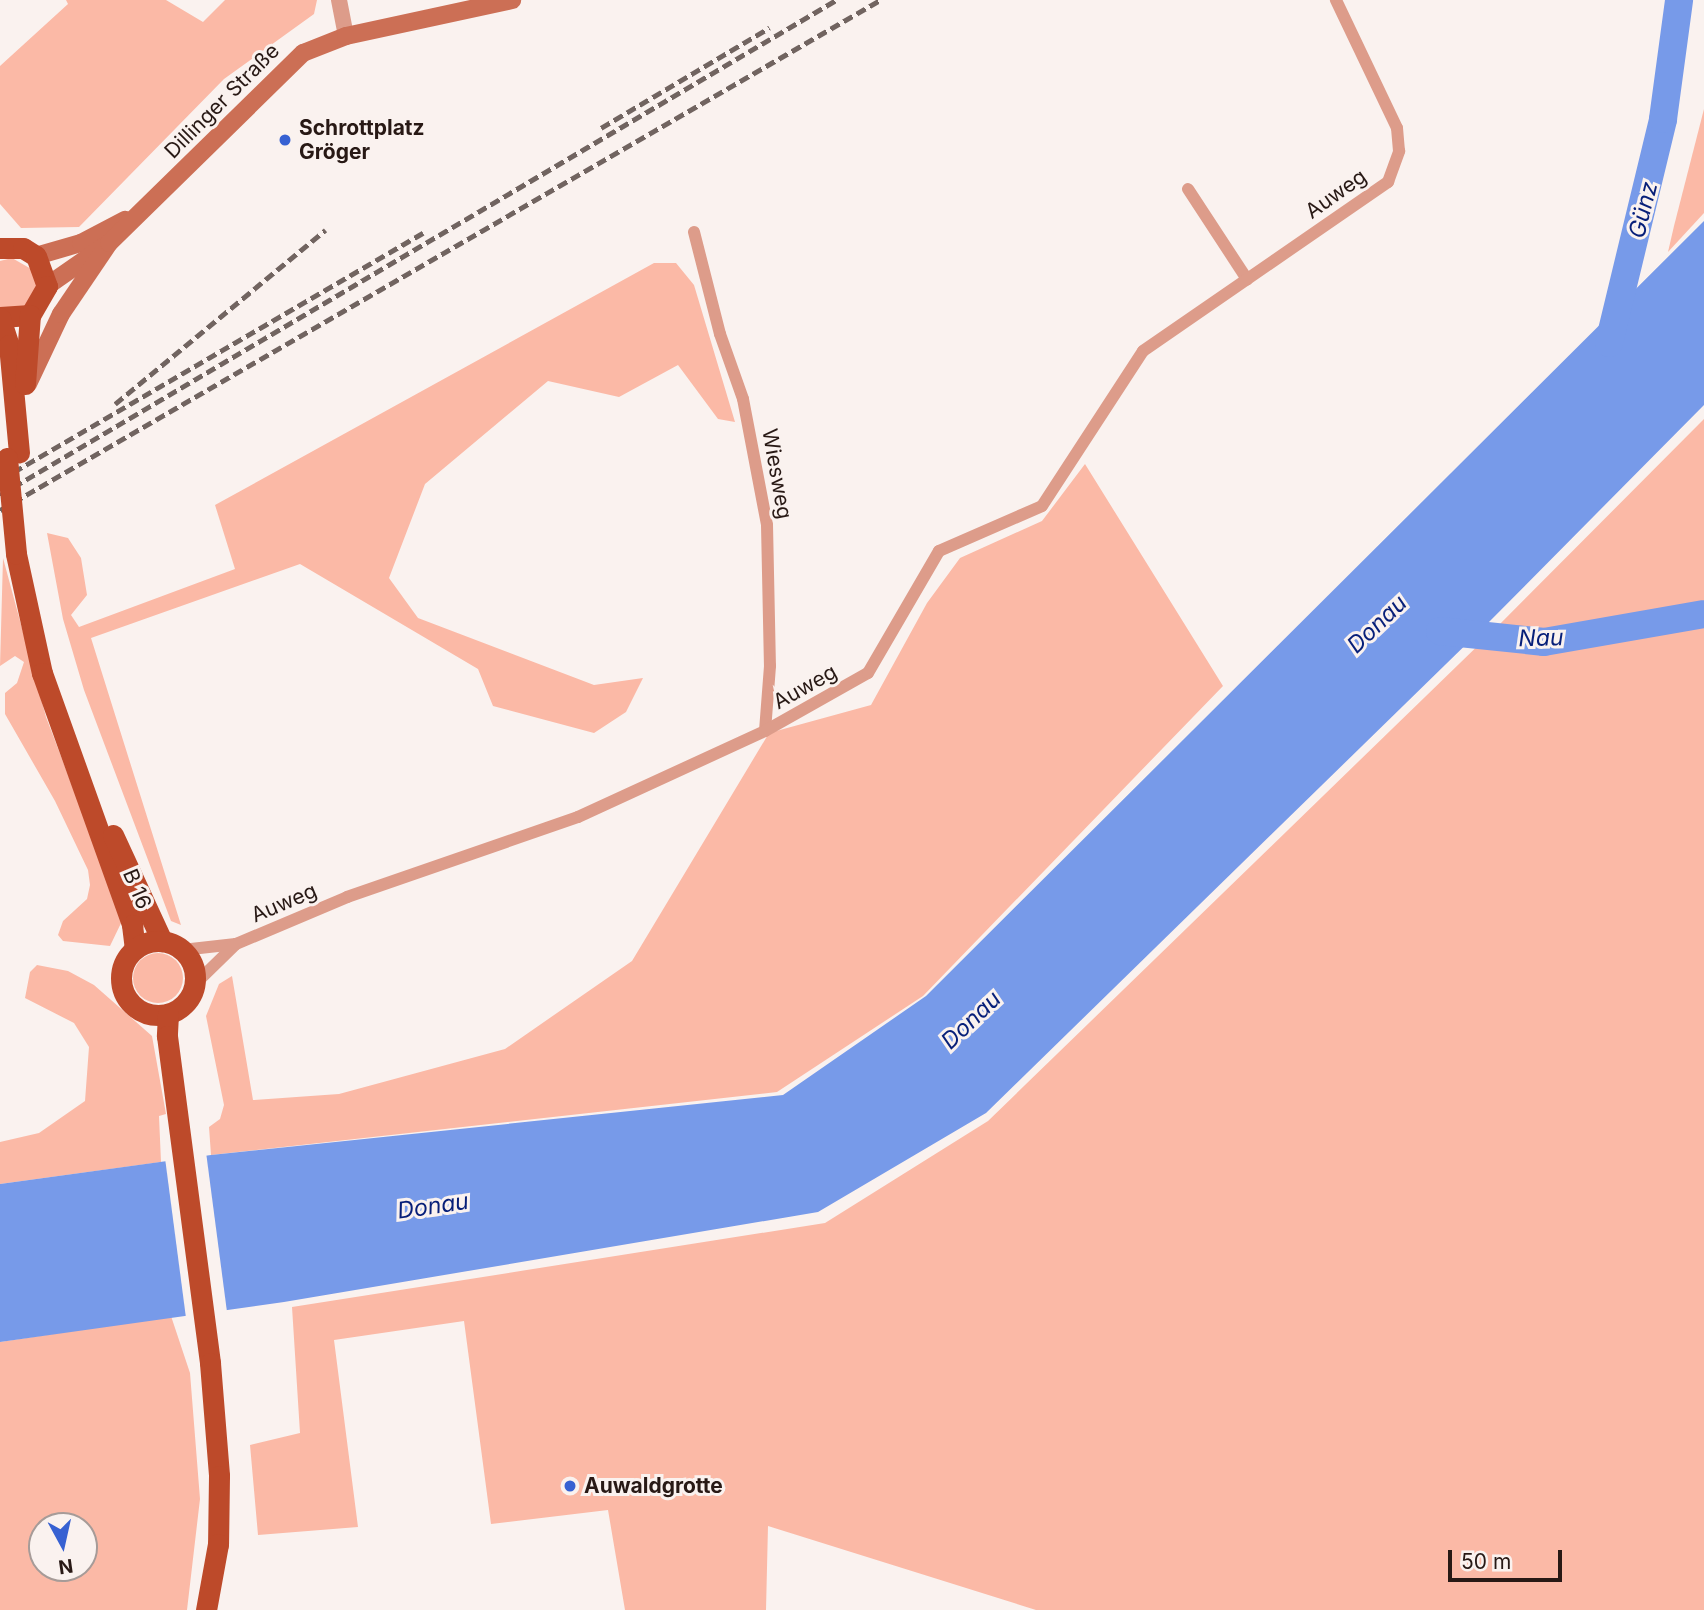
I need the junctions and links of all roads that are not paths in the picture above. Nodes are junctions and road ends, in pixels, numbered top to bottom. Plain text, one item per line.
1 (339, 0) edge
2 (512, 0) edge
3 (1336, 0) edge
4 (345, 36) junction
5 (1188, 189) dead end
6 (143, 211) junction
7 (694, 232) dead end
8 (109, 243) junction
9 (3, 245) edge
10 (36, 256) junction
11 (1247, 279) junction
12 (47, 286) junction
13 (30, 315) junction
14 (0, 318) edge
15 (12, 398) edge
16 (22, 551) junction
17 (765, 731) junction
18 (113, 835) junction
19 (121, 896) junction
20 (162, 941) junction
21 (236, 944) junction
22 (135, 948) junction
23 (182, 950) junction
24 (194, 985) junction
25 (168, 1014) junction
26 (206, 1610) edge

1 - 4 street
2 - 4 main road, Dillinger Straße
3 - 11 street, Auweg
4 - 6 main road, Dillinger Straße
5 - 11 street
6 - 8 main road, Dillinger Straße
6 - 10 main road
7 - 17 street, Wiesweg
8 - 12 main road
8 - 15 main road
9 - 10 main road
10 - 12 main road
11 - 17 street, Auweg
12 - 13 main road, B 16
13 - 14 main road, B 16
13 - 15 main road, B 16
14 - 15 main road, B 16
15 - 16 main road, B 16
16 - 18 main road, B 16
16 - 19 main road, B 16
17 - 21 street, Auweg
18 - 19 main road, B 16
18 - 20 main road, B 16
19 - 22 main road, B 16
20 - 22 main road
20 - 23 main road
21 - 23 street, Auweg
21 - 24 street, Auweg
22 - 25 main road
23 - 24 main road
24 - 25 main road
25 - 26 main road

